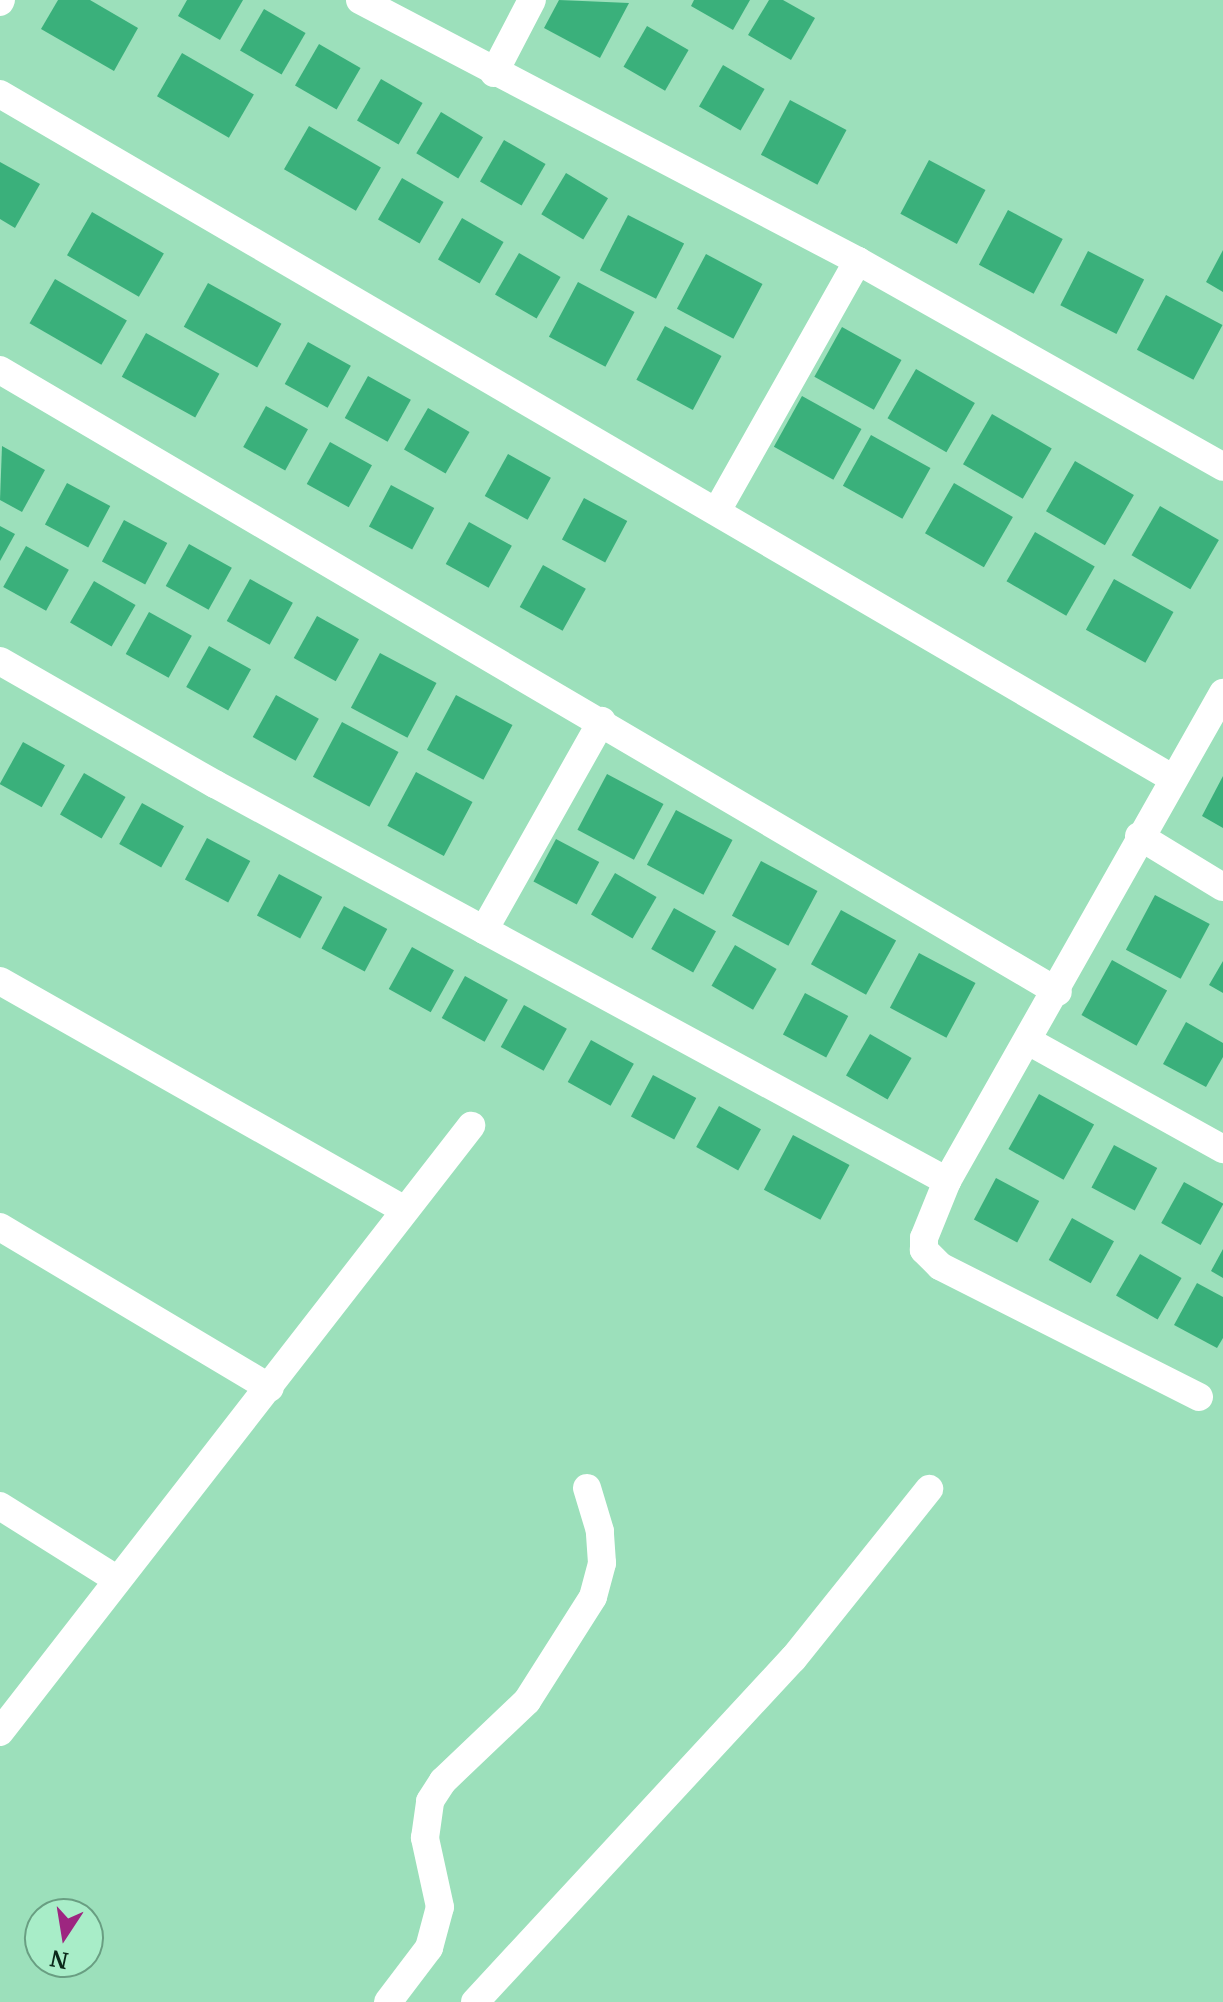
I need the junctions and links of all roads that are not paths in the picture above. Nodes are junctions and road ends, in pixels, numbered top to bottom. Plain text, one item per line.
1 (360, 0) edge
2 (532, 0) edge
3 (494, 73) junction
4 (0, 94) edge
5 (858, 261) junction
6 (0, 370) edge
7 (1223, 467) edge
8 (718, 509) junction
9 (0, 661) edge
10 (1223, 693) edge
11 (602, 721) junction
12 (1172, 778) junction
13 (1139, 836) junction
14 (1223, 887) edge
15 (484, 930) junction
16 (0, 981) edge
17 (1058, 992) junction
18 (1030, 1042) junction
19 (471, 1126) dead end
20 (1223, 1149) edge
21 (947, 1181) junction
22 (404, 1210) junction
23 (0, 1227) edge
24 (270, 1388) junction
25 (1199, 1397) dead end
26 (587, 1488) dead end
27 (929, 1489) dead end
28 (0, 1506) edge
29 (115, 1578) junction
30 (0, 1732) edge
31 (388, 2002) edge
32 (475, 2002) edge

1 - 3 street
2 - 3 street
3 - 5 street
4 - 8 street
5 - 7 street
5 - 8 street
6 - 11 street
8 - 12 street
9 - 15 street
10 - 12 street
11 - 15 street
11 - 17 street
12 - 13 street
13 - 14 street
13 - 17 street
15 - 21 street
16 - 22 street
17 - 18 street
18 - 20 street
18 - 21 street
19 - 22 street
21 - 25 street
22 - 24 street
23 - 24 street
24 - 29 street
26 - 31 street
27 - 32 street
28 - 29 street
29 - 30 street

